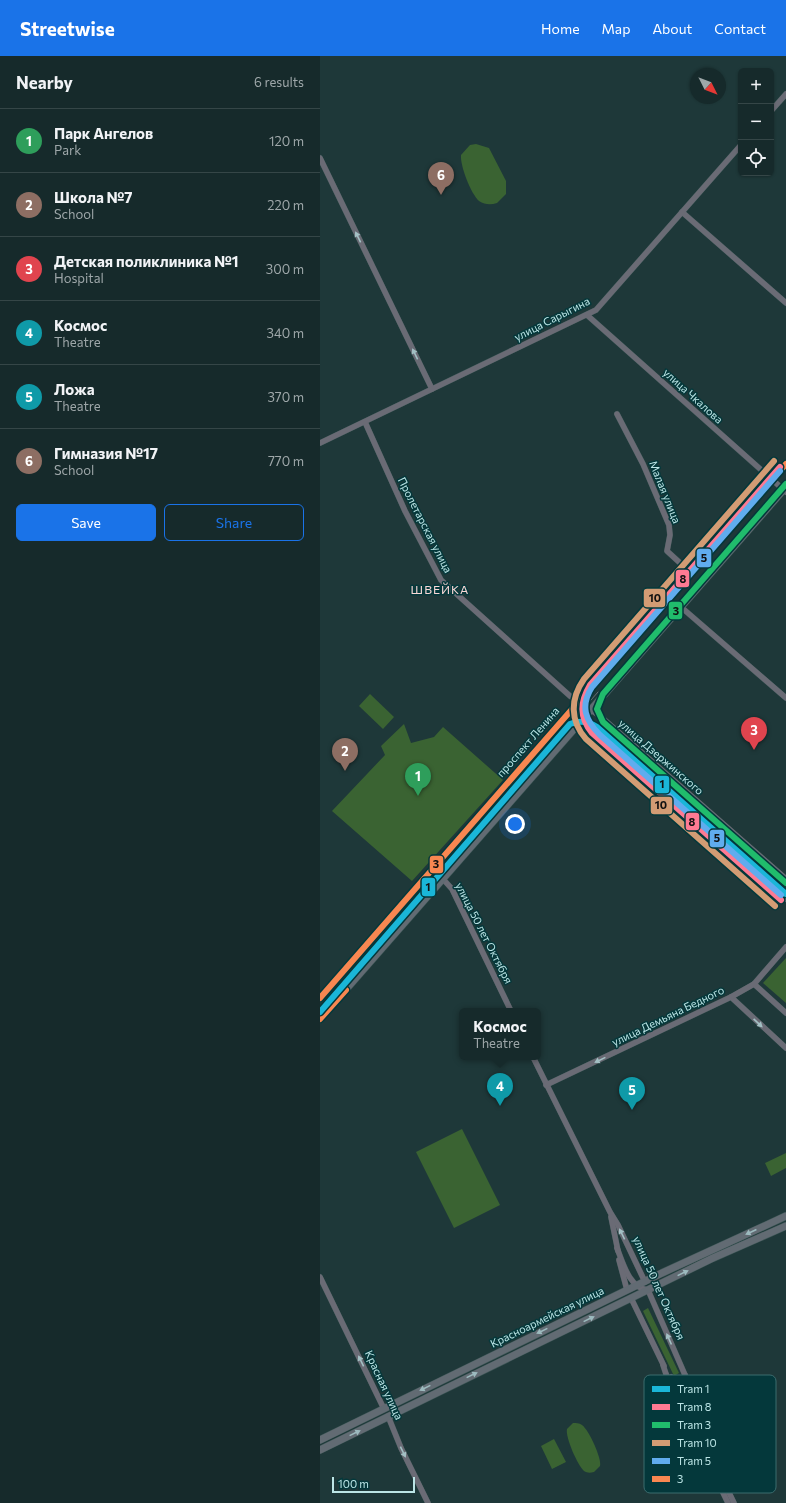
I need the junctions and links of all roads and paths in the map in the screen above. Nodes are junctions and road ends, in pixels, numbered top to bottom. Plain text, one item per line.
1 (786, 94) edge
2 (774, 108) edge
3 (738, 148) edge
4 (320, 158) edge
5 (682, 212) junction
6 (786, 303) edge
7 (587, 315) junction
8 (432, 389) junction
9 (617, 414) dead end
10 (364, 422) junction
11 (320, 443) edge
12 (786, 464) edge
13 (772, 480) junction
14 (785, 489) edge
15 (691, 572) junction
16 (681, 607) junction
17 (786, 698) edge
18 (577, 702) junction
19 (591, 709) junction
20 (581, 721) junction
21 (433, 868) junction
22 (443, 878) junction
23 (786, 879) edge
24 (786, 900) edge
25 (786, 946) edge
26 (754, 984) junction
27 (731, 997) junction
28 (320, 998) edge
29 (510, 1008) edge
30 (786, 1013) edge
31 (320, 1019) edge
32 (786, 1048) edge
33 (534, 1060) edge
34 (546, 1085) junction
35 (610, 1212) junction
36 (786, 1216) edge
37 (786, 1226) edge
38 (617, 1248) junction
39 (320, 1277) edge
40 (645, 1282) junction
41 (636, 1286) junction
42 (627, 1290) junction
43 (648, 1290) junction
44 (631, 1298) junction
45 (663, 1365) junction
46 (666, 1375) edge
47 (670, 1375) edge
48 (685, 1375) edge
49 (384, 1409) junction
50 (388, 1416) junction
51 (320, 1440) edge
52 (320, 1450) edge
53 (725, 1493) edge
54 (726, 1493) edge
55 (428, 1503) edge
56 (730, 1503) edge

1 - 2 street
3 - 5 street, улица Сарыгина
8 -> 4 street
5 - 6 street
5 - 7 street, улица Сарыгина
7 - 8 street, улица Сарыгина
7 - 13 street, улица Чкалова
8 - 10 street, улица Сарыгина
9 - 15 street, Малая улица
10 - 11 street, улица Сарыгина
10 - 18 street, Пролетарская улица
12 - 13 main road, проспект Ленина
13 - 14 street, улица Чкалова
13 - 15 main road, проспект Ленина
14 - 16 main road
15 - 18 main road, проспект Ленина
16 - 17 street
16 - 19 main road
18 - 19 street, улица Дзержинского
18 - 20 street
18 - 21 main road, проспект Ленина
19 - 20 main road
19 - 23 street, улица Дзержинского
20 - 22 main road
20 - 24 street
21 - 22 street, улица 50 лет Октября
21 - 28 main road, проспект Ленина
22 - 29 street, улица 50 лет Октября
22 - 31 main road
25 - 26 street, улица Демьяна Бедного
26 - 27 street, улица Демьяна Бедного
26 - 30 street
27 -> 32 street
27 -> 34 street, улица Демьяна Бедного
33 - 34 street, улица 50 лет Октября
34 - 35 street, улица 50 лет Октября
35 - 38 street, улица 50 лет Октября
40 -> 35 street, улица 50 лет Октября
36 -> 40 main road, Красноармейская улица
43 -> 37 main road, Красноармейская улица
38 - 41 street
38 - 42 street, улица 50 лет Октября
49 -> 39 street, Красная улица
40 - 41 main road, Красноармейская улица
40 - 43 main road, улица 50 лет Октября
41 - 42 main road, Красноармейская улица
41 - 43 street
42 - 44 main road, улица 50 лет Октября
42 -> 49 main road, Красноармейская улица
43 - 44 main road, Красноармейская улица
48 -> 43 street, улица 50 лет Октября
44 - 45 street, улица 50 лет Октября
50 -> 44 main road, Красноармейская улица
45 - 46 street, улица 50 лет Октября
45 - 47 street, улица 50 лет Октября
49 - 50 main road, Красная улица
49 - 51 main road, Красноармейская улица
52 -> 50 main road, Красноармейская улица
50 -> 55 street, Красная улица
53 - 56 street, улица 50 лет Октября
54 - 56 street, улица 50 лет Октября

